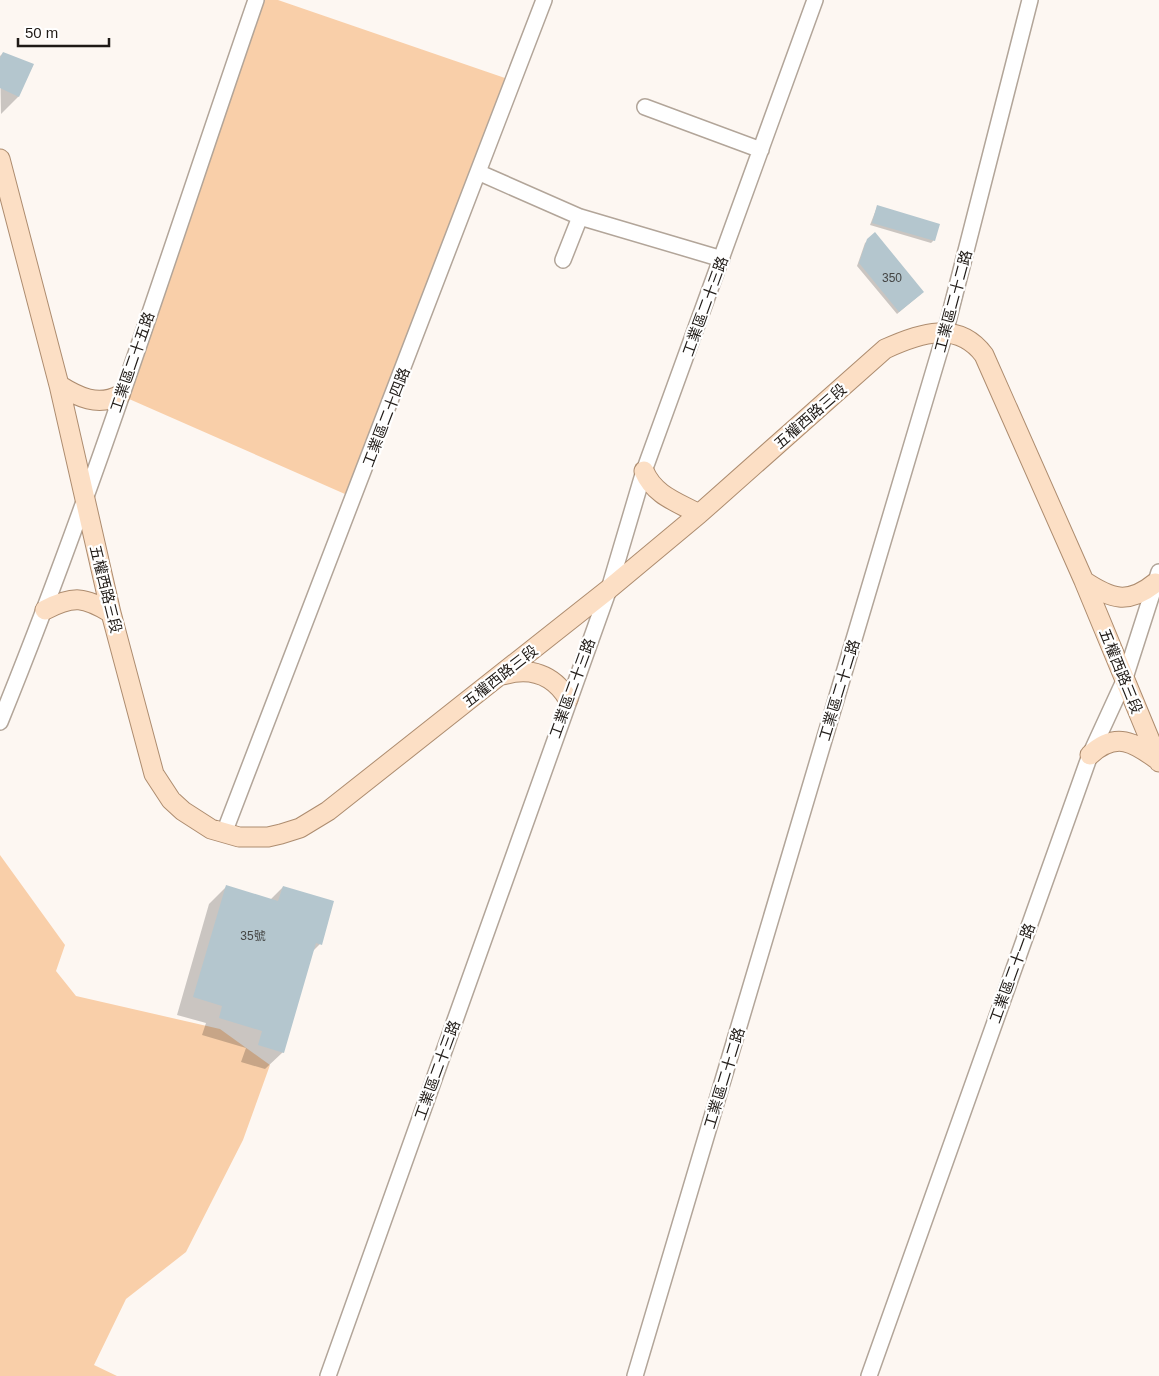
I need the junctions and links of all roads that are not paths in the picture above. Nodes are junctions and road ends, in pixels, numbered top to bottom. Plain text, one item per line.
1 (256, 0) edge
2 (544, 0) edge
3 (815, 0) edge
4 (1030, 0) edge
5 (645, 107) dead end
6 (761, 150) junction
7 (0, 158) edge
8 (480, 173) junction
9 (580, 217) junction
10 (722, 259) junction
11 (563, 260) dead end
12 (945, 333) junction
13 (59, 385) junction
14 (120, 395) junction
15 (644, 471) junction
16 (85, 503) junction
17 (699, 514) junction
18 (1157, 578) edge
19 (1084, 581) junction
20 (609, 589) junction
21 (45, 610) junction
22 (111, 613) junction
23 (502, 676) junction
24 (1124, 681) junction
25 (568, 699) junction
26 (0, 722) edge
27 (1090, 755) junction
28 (1159, 761) edge
29 (224, 833) junction
30 (328, 1376) edge
31 (635, 1376) edge
32 (869, 1376) edge

1 - 14 street, 工業區二十五路
2 - 8 street, 工業區二十四路
3 - 6 street, 工業區二十三路
4 - 12 street, 工業區二十二路
5 - 6 street
6 - 10 street, 工業區二十三路
7 - 13 main road, 五權西路三段
8 - 9 street
8 - 29 street, 工業區二十四路
9 - 10 street
9 - 11 street
10 - 15 street, 工業區二十三路
12 - 17 main road, 五權西路三段
12 - 19 main road, 五權西路三段
12 - 31 street, 工業區二十二路
13 - 14 main road
13 - 16 main road, 五權西路三段
14 - 16 street, 工業區二十五路
15 - 17 main road
15 - 20 street, 工業區二十三路
16 - 21 street, 工業區二十五路
16 - 22 main road, 五權西路三段
17 - 20 main road, 五權西路三段
18 - 19 main road
18 - 24 street, 工業區二十一路
19 - 24 main road, 五權西路三段
20 - 23 main road, 五權西路三段
20 - 25 street, 工業區二十三路
21 - 22 main road
21 - 26 street, 工業區二十五路
22 - 29 main road, 五權西路三段
23 - 25 main road
23 - 29 main road, 五權西路三段
24 - 27 street, 工業區二十一路
24 - 28 main road, 五權西路三段
25 - 30 street, 工業區二十三路
27 - 28 main road
27 - 32 street, 工業區二十一路

